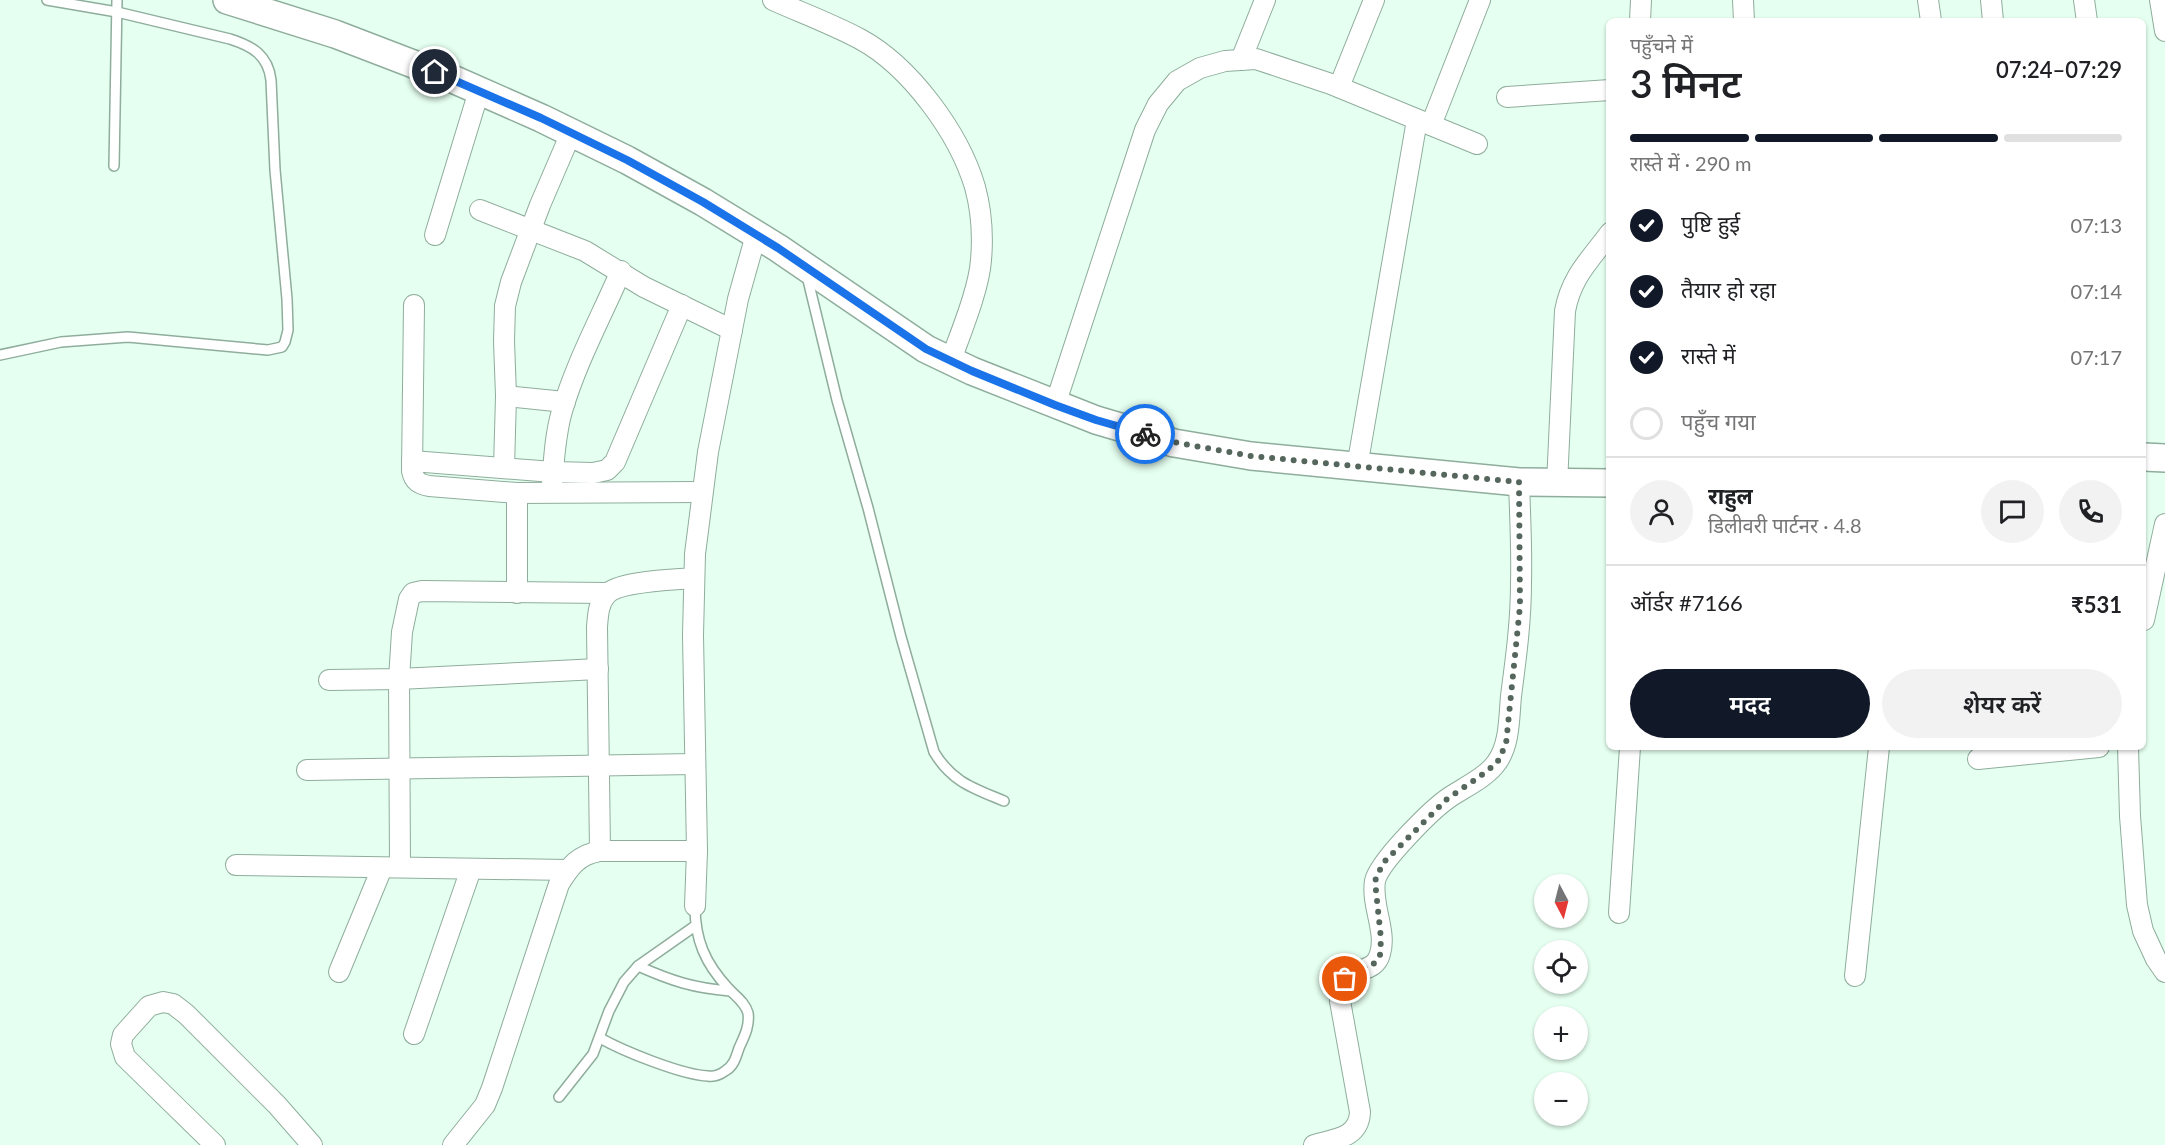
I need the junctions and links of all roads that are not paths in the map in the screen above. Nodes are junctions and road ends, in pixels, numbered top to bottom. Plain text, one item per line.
1 (47, 0) edge
2 (117, 0) edge
3 (227, 0) edge
4 (773, 0) edge
5 (1265, 0) edge
6 (1374, 0) edge
7 (1480, 0) edge
8 (1641, 0) edge
9 (1743, 0) edge
10 (1929, 0) edge
11 (1990, 0) edge
12 (2084, 0) edge
13 (2160, 0) edge
14 (117, 12) junction
15 (1640, 18) edge
16 (1744, 18) edge
17 (1931, 18) edge
18 (1993, 18) edge
19 (2087, 18) edge
20 (2165, 31) edge
21 (1241, 60) junction
22 (1339, 87) junction
23 (1606, 90) edge
24 (479, 91) junction
25 (1507, 97) dead end
26 (1424, 122) junction
27 (571, 133) junction
28 (1477, 144) dead end
29 (114, 166) dead end
30 (480, 210) dead end
31 (530, 230) junction
32 (435, 235) dead end
33 (756, 235) junction
34 (1606, 238) edge
35 (806, 268) junction
36 (621, 272) junction
37 (414, 305) dead end
38 (682, 305) junction
39 (732, 330) junction
40 (0, 355) edge
41 (938, 355) junction
42 (506, 396) junction
43 (565, 402) junction
44 (1055, 405) junction
45 (2146, 457) edge
46 (2165, 458) edge
47 (411, 461) junction
48 (1357, 467) junction
49 (504, 468) junction
50 (553, 472) junction
51 (1519, 482) junction
52 (1606, 483) edge
53 (1557, 484) junction
54 (702, 492) junction
55 (517, 493) junction
56 (551, 493) junction
57 (2165, 524) edge
58 (694, 578) junction
59 (517, 592) junction
60 (607, 593) junction
61 (2146, 612) edge
62 (598, 669) junction
63 (399, 679) junction
64 (329, 680) dead end
65 (1630, 750) edge
66 (1879, 750) edge
67 (2069, 750) edge
68 (2128, 750) edge
69 (1978, 759) dead end
70 (695, 764) junction
71 (599, 765) junction
72 (399, 768) junction
73 (307, 770) dead end
74 (1004, 801) dead end
75 (600, 851) junction
76 (697, 851) junction
77 (236, 865) dead end
78 (391, 868) junction
79 (471, 869) junction
80 (568, 870) junction
81 (695, 906) joint
82 (1619, 913) dead end
83 (695, 926) junction
84 (638, 966) junction
85 (339, 972) dead end
86 (2165, 972) edge
87 (1855, 976) dead end
88 (730, 991) junction
89 (414, 1034) dead end
90 (600, 1038) junction
91 (559, 1097) dead end
92 (215, 1145) edge
93 (312, 1145) edge
94 (453, 1145) edge
95 (1314, 1145) edge

1 - 14 lane
2 - 14 lane
3 - 24 street
4 - 41 street
5 - 21 street
6 - 22 street
7 - 26 street
8 - 15 street
9 - 16 street
10 - 17 street
11 - 18 street
12 - 19 street
13 - 20 street
14 - 29 lane
14 - 40 lane
21 - 22 street
21 - 44 street
22 - 26 street
23 - 25 street
24 - 27 street
24 - 32 street
26 - 28 street
26 - 48 street
27 - 31 street
27 - 33 street
30 - 31 street
31 - 36 street
31 - 42 street
33 - 35 street
33 - 39 street
34 - 53 street
35 - 41 street
35 - 74 lane
36 - 38 street
36 - 43 street
37 - 47 street
38 - 39 street
38 - 50 street
39 - 54 street
41 - 44 street
42 - 43 street
42 - 49 street
43 - 50 street
44 - 48 street
45 - 46 street
47 - 49 street
47 - 55 street
48 - 51 street
49 - 50 street
50 - 56 street
51 - 53 street
51 - 95 street
52 - 53 street
54 - 56 street
54 - 58 street
55 - 56 street
55 - 59 street
57 - 61 street
58 - 60 street
58 - 70 street
59 - 60 street
59 - 63 street
60 - 62 street
62 - 63 street
62 - 71 street
63 - 64 street
63 - 72 street
65 - 82 street
66 - 87 street
67 - 69 street
68 - 86 street
70 - 71 street
70 - 76 street
71 - 72 street
71 - 75 street
72 - 73 street
72 - 78 street
75 - 76 street
75 - 80 street
76 - 81 street
77 - 78 street
78 - 79 street
78 - 85 street
79 - 80 street
79 - 89 street
80 - 94 street
81 - 83 lane
83 - 84 lane
83 - 88 lane
84 - 88 lane
84 - 90 lane
88 - 90 lane
90 - 91 lane
92 - 93 street

